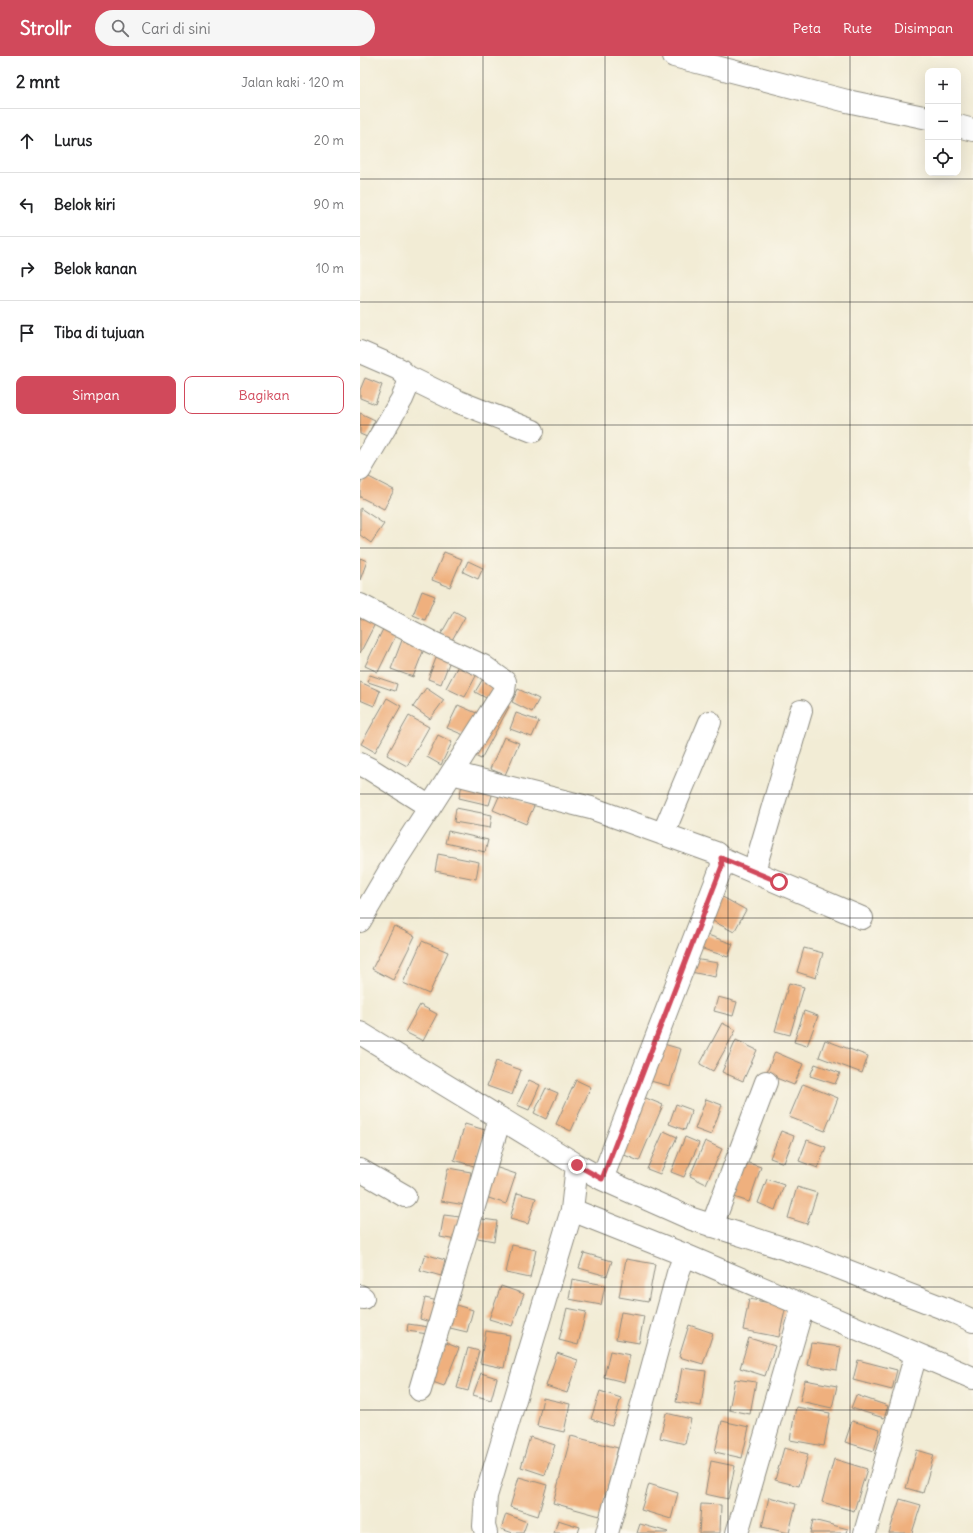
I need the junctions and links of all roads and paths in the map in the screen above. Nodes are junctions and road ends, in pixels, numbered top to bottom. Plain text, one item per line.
1 (674, 56) edge
2 (925, 117) edge
3 (961, 127) edge
4 (973, 130) edge
5 (360, 352) edge
6 (408, 377) junction
7 (533, 431) dead end
8 (360, 470) edge
9 (360, 605) edge
10 (801, 711) dead end
11 (710, 722) dead end
12 (360, 764) edge
13 (452, 773) junction
14 (430, 807) junction
15 (663, 834) junction
16 (721, 858) junction
17 (754, 871) junction
18 (862, 918) dead end
19 (360, 921) edge
20 (360, 1033) edge
21 (766, 1082) dead end
22 (500, 1118) junction
23 (577, 1165) junction
24 (360, 1170) edge
25 (602, 1179) junction
26 (405, 1196) dead end
27 (572, 1210) junction
28 (712, 1226) junction
29 (685, 1255) junction
30 (803, 1306) junction
31 (973, 1321) edge
32 (916, 1354) junction
33 (973, 1378) edge
34 (420, 1390) dead end
35 (486, 1533) edge
36 (607, 1533) edge
37 (737, 1533) edge
38 (865, 1533) edge

1 - 2 street
3 - 4 street
5 - 6 street
6 - 7 street
6 - 8 street
9 - 13 street
10 - 17 street
11 - 15 street
12 - 14 street
13 - 14 street
13 - 15 street
14 - 19 street
15 - 16 street
16 - 17 street
16 - 25 street
17 - 18 street
20 - 22 street
21 - 28 street
22 - 23 street
22 - 34 street
23 - 25 street
23 - 27 street
24 - 26 street
25 - 28 street
27 - 29 street
27 - 35 street
28 - 31 street
29 - 30 street
29 - 36 street
30 - 32 street
30 - 37 street
32 - 33 street
32 - 38 street

